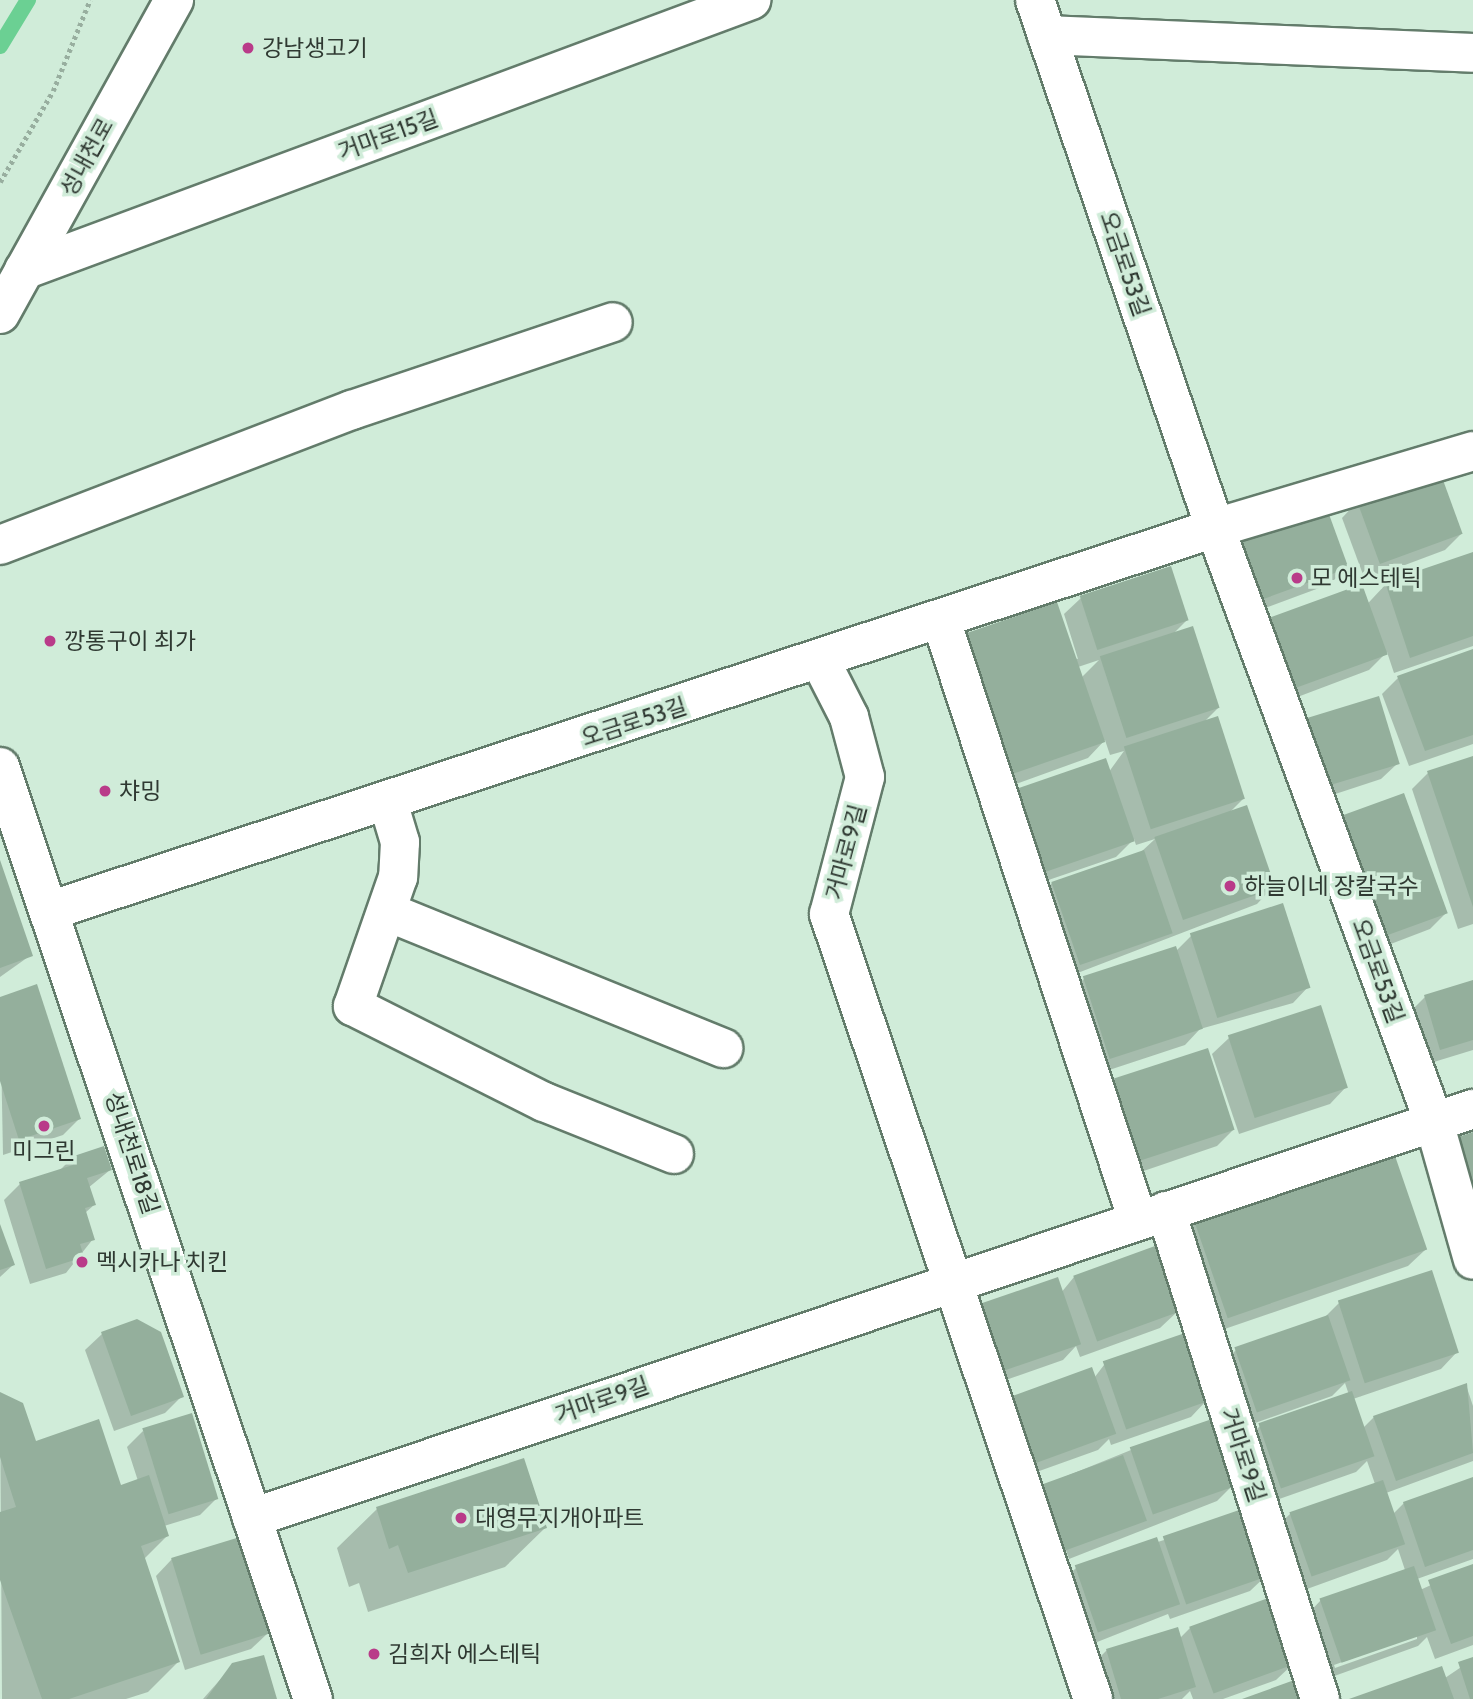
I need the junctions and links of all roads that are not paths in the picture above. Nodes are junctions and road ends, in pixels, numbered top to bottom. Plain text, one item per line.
1 (174, 0) edge
2 (751, 0) edge
3 (1035, 0) edge
4 (1047, 35) junction
5 (1473, 53) edge
6 (24, 270) junction
7 (0, 314) edge
8 (613, 322) dead end
9 (1473, 452) edge
10 (1215, 528) junction
11 (0, 545) edge
12 (942, 622) junction
13 (821, 662) junction
14 (0, 767) edge
15 (388, 802) junction
16 (52, 910) junction
17 (388, 912) junction
18 (723, 1048) dead end
19 (1473, 1109) edge
20 (1434, 1122) junction
21 (674, 1154) dead end
22 (1152, 1216) junction
23 (1473, 1260) edge
24 (952, 1283) junction
25 (252, 1518) junction
26 (313, 1699) edge
27 (1093, 1699) edge
28 (1320, 1699) edge

1 - 6 street, 성내천로
2 - 6 street, 거마로15길
3 - 4 street, 오금로53길
4 - 5 street
4 - 10 street, 오금로53길
6 - 7 street, 성내천로
8 - 11 street
9 - 10 street, 오금로53길
10 - 12 street, 오금로53길
10 - 20 street, 오금로53길
12 - 13 street, 오금로53길
12 - 22 street, 거마로9길
13 - 15 street, 오금로53길
13 - 24 street, 거마로9길
14 - 16 street, 성내천로18길
15 - 16 street, 오금로53길
15 - 17 street
16 - 25 street, 성내천로18길
17 - 18 street
17 - 21 street
19 - 20 street, 거마로9길
20 - 22 street, 거마로9길
20 - 23 street, 오금로53길
22 - 24 street, 거마로9길
22 - 28 street, 거마로9길
24 - 25 street, 거마로9길
24 - 27 street, 거마로9길
25 - 26 street, 성내천로18길

